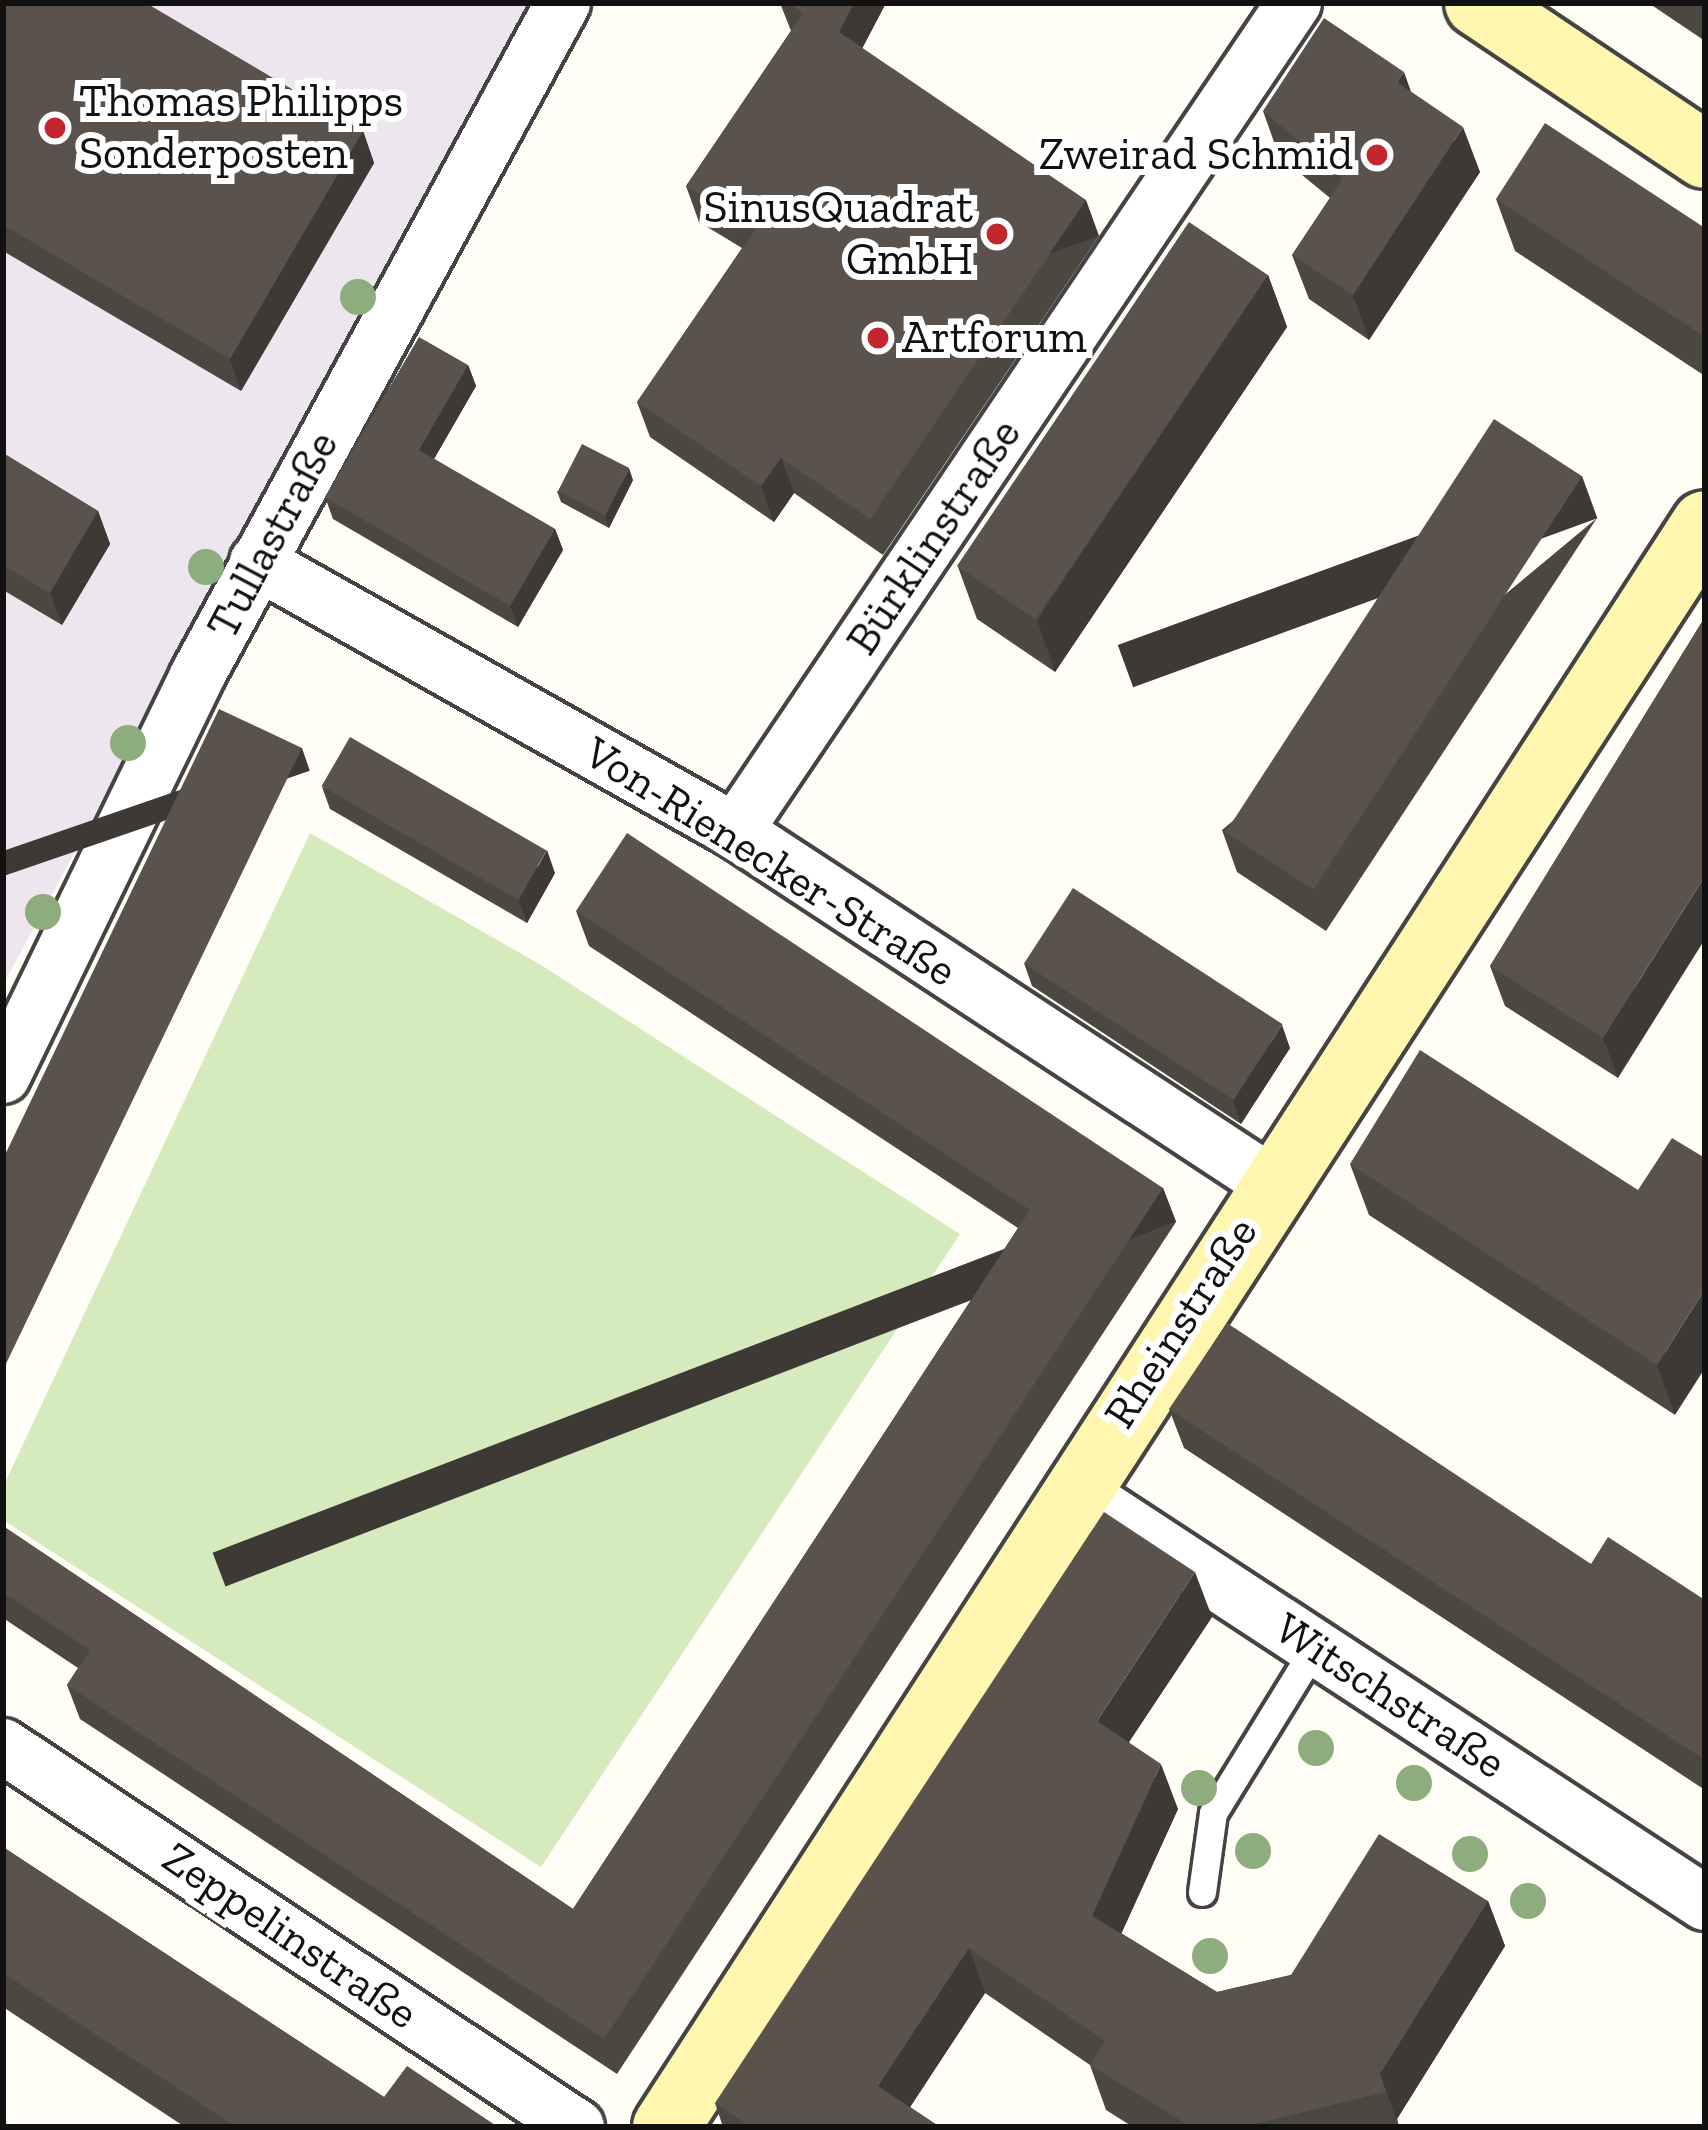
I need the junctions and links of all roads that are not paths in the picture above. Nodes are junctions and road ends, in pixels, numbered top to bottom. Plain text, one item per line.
1 (563, 3) edge
2 (1294, 3) edge
3 (1478, 3) edge
4 (1705, 154) edge
5 (1705, 524) edge
6 (257, 562) junction
7 (735, 831) junction
8 (3, 1076) edge
9 (1271, 1183) junction
10 (1075, 1490) junction
11 (1315, 1647) junction
12 (3, 1746) edge
13 (1202, 1892) dead end
14 (1705, 1903) edge
15 (577, 2127) edge
16 (666, 2127) edge

1 - 6 street, Tullastraße
2 - 7 street, Bürklinstraße
3 - 4 main road
5 - 9 main road, Rheinstraße
6 - 7 street, Von-Rienecker-Straße
6 - 8 street, Tullastraße
7 - 9 street, Von-Rienecker-Straße
9 - 10 main road, Rheinstraße
10 - 11 street, Witschstraße
10 - 16 main road, Rheinstraße
11 - 13 lane
11 - 14 street, Witschstraße
12 - 15 street, Zeppelinstraße

